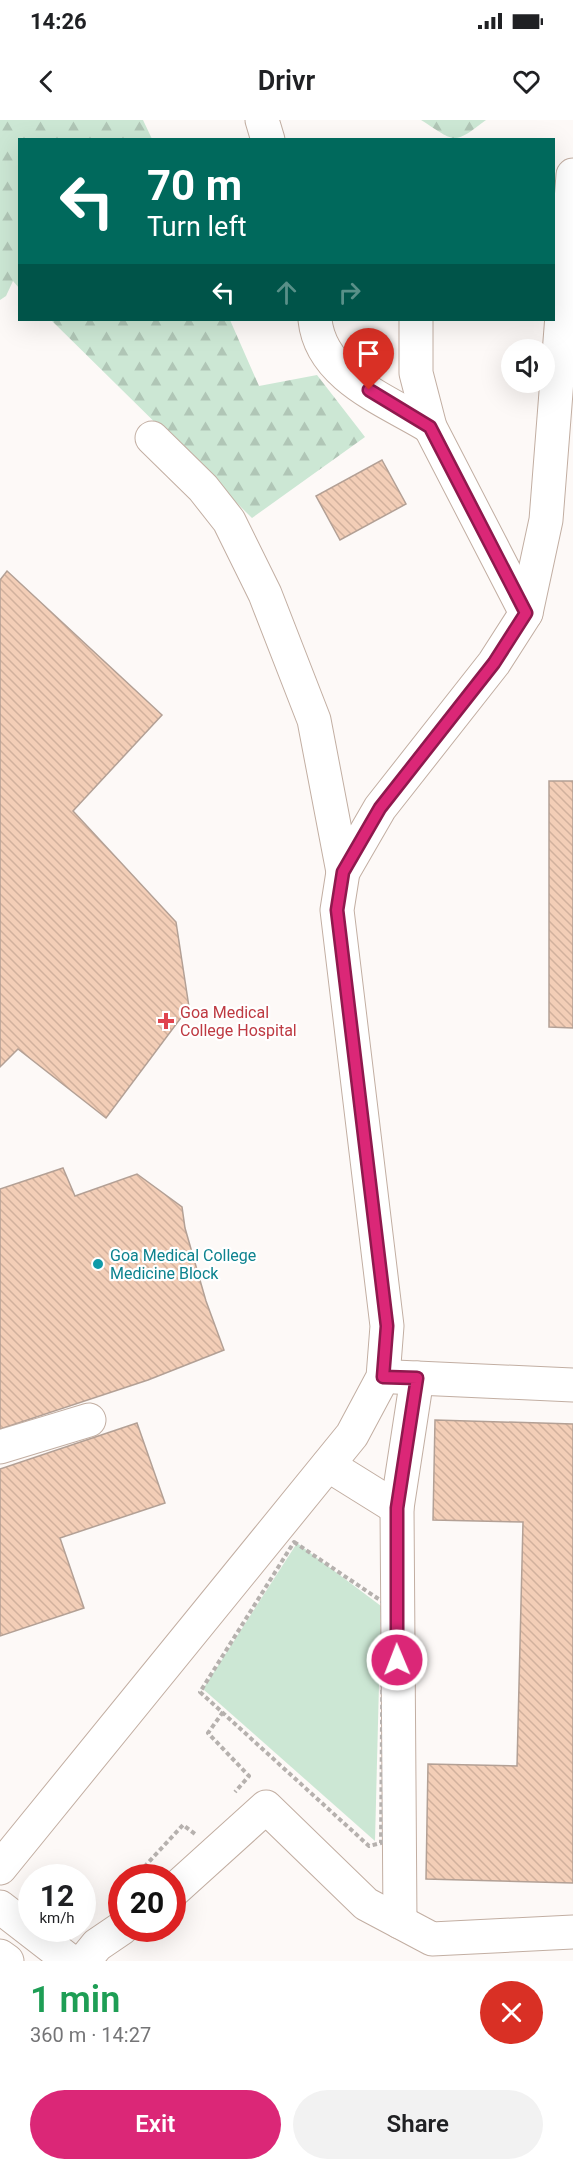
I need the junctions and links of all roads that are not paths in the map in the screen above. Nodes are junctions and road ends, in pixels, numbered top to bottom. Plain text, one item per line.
1 (262, 120) edge
2 (267, 138) edge
3 (573, 175) edge
4 (315, 321) edge
5 (416, 321) edge
6 (430, 427) junction
7 (152, 438) dead end
8 (526, 613) junction
9 (343, 872) junction
10 (383, 1377) junction
11 (417, 1378) junction
12 (573, 1385) edge
13 (89, 1420) dead end
14 (0, 1448) edge
15 (328, 1465) junction
16 (397, 1508) junction
17 (0, 1868) edge
18 (186, 1879) edge
19 (0, 1907) edge
20 (400, 1922) junction
21 (573, 1932) edge
22 (108, 1938) edge
23 (0, 1956) edge
24 (7, 1961) edge
25 (70, 1961) edge
26 (84, 1961) edge

1 - 2 street
3 - 8 street
4 - 6 street
5 - 6 street
6 - 8 street
7 - 9 street
8 - 9 street
9 - 10 street
10 - 11 street
10 - 15 street
11 - 12 street
11 - 16 street
13 - 14 street
15 - 16 street
15 - 17 street
16 - 20 street
18 - 20 street
19 - 25 street
20 - 21 street
22 - 26 street
23 - 24 street

